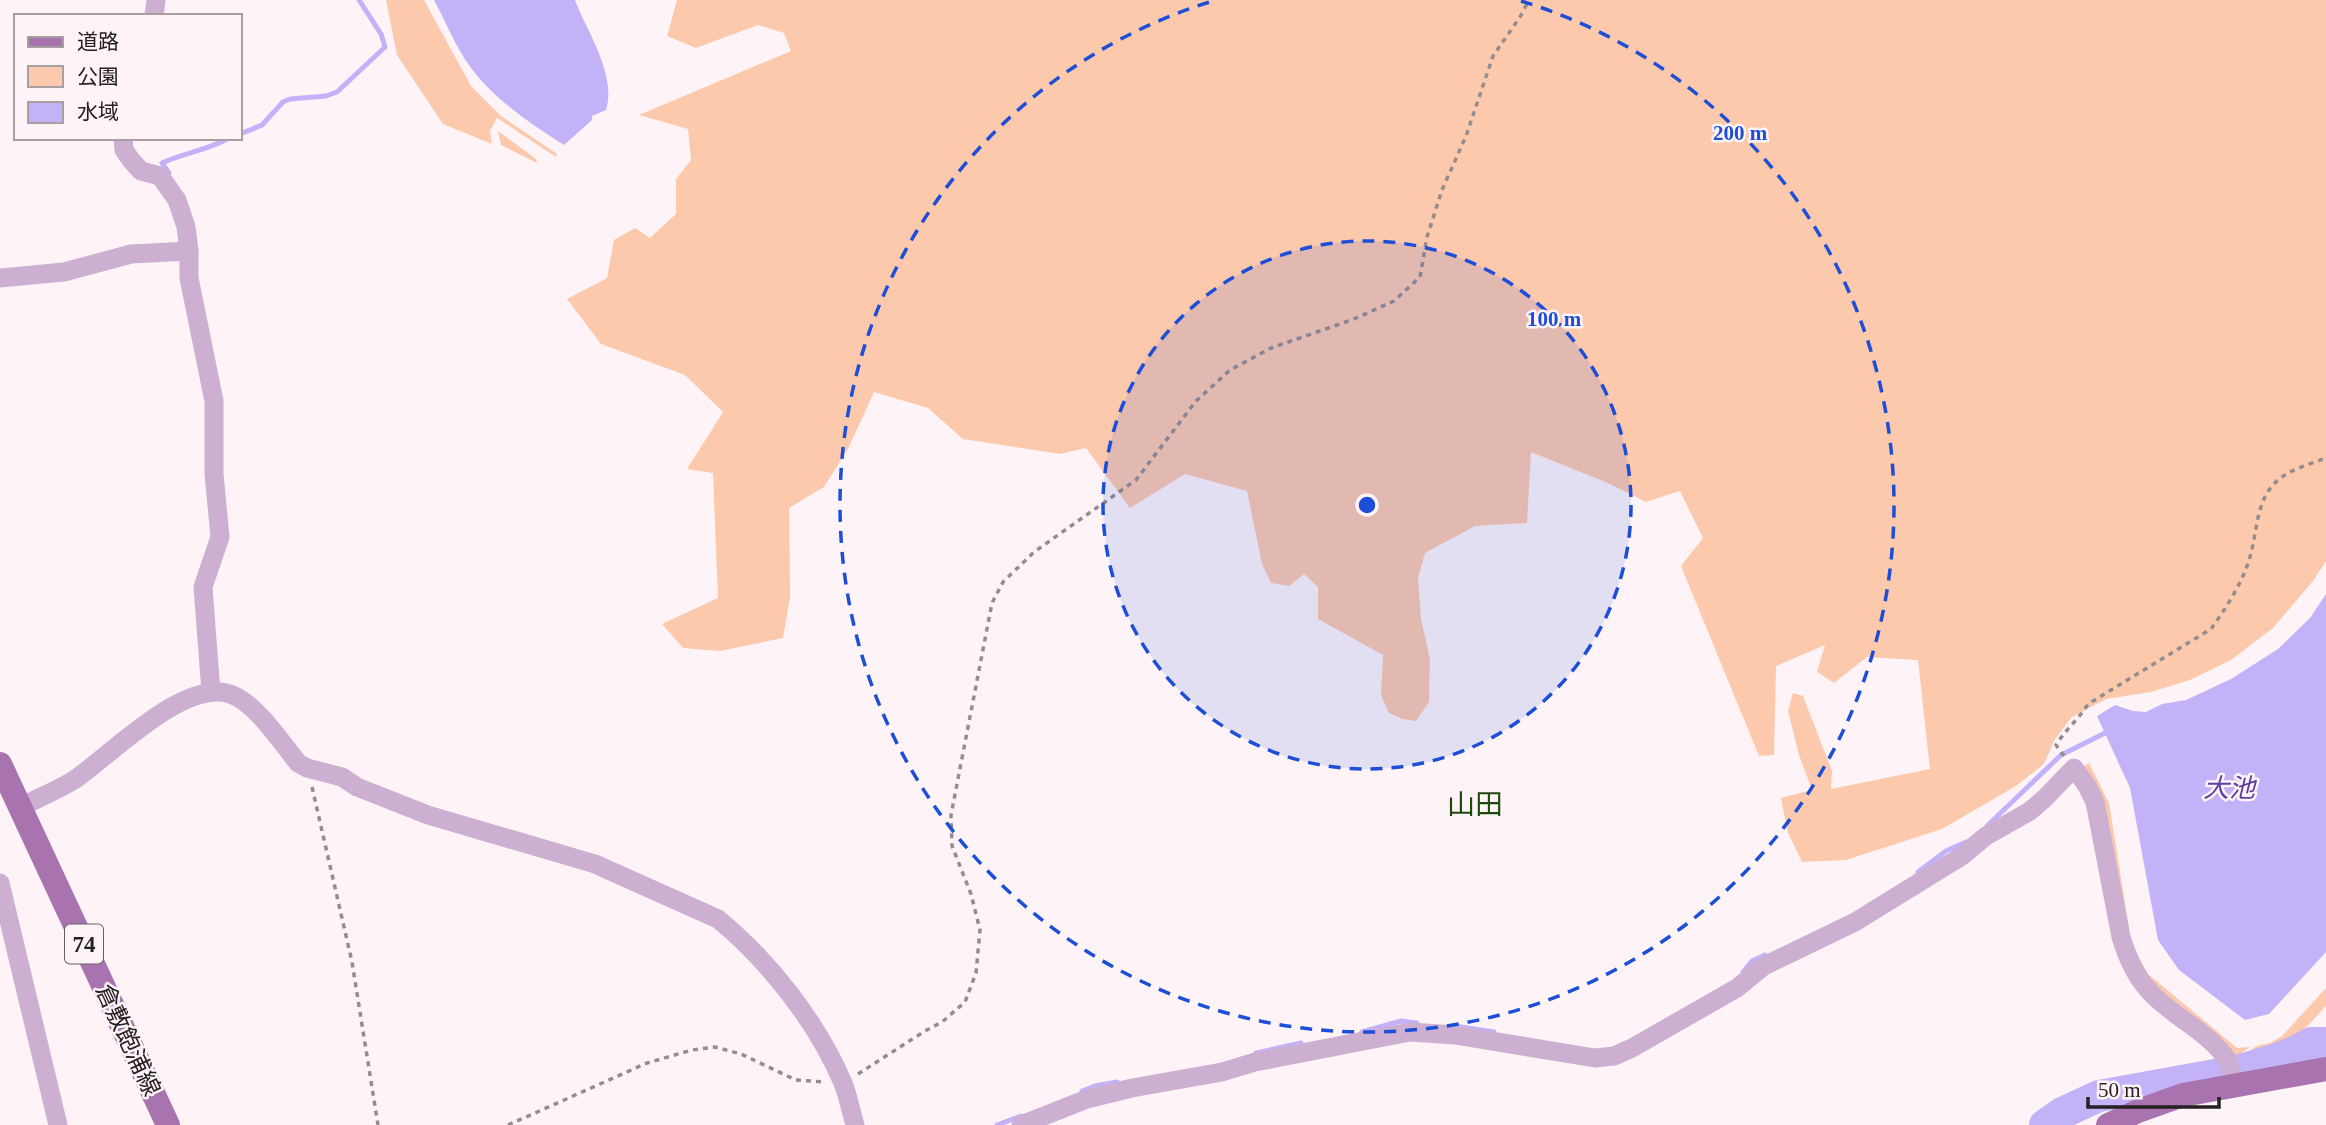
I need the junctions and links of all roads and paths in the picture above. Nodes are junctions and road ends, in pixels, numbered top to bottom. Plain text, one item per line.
1 (1529, 0) edge
2 (123, 140) edge
3 (189, 251) junction
4 (0, 278) edge
5 (2326, 458) edge
6 (211, 692) junction
7 (2060, 750) dead end
8 (0, 764) edge
9 (307, 768) junction
10 (21, 807) junction
11 (0, 883) edge
12 (2326, 1069) edge
13 (2231, 1075) junction
14 (843, 1083) junction
15 (58, 1125) edge
16 (168, 1125) edge
17 (378, 1125) edge
18 (508, 1125) edge
19 (855, 1125) edge
20 (1021, 1125) edge
21 (2108, 1125) edge

1 - 14 path
2 - 3 street
3 - 4 street
3 - 6 street
5 - 7 path
6 - 9 street
6 - 10 street
8 - 10 main road, 倉敷飽浦線 / 74
9 - 14 street
9 - 17 path
10 - 16 main road, 倉敷飽浦線 / 74
11 - 15 street
12 - 13 main road
13 - 20 street
13 - 21 main road
14 - 18 path
14 - 19 street

